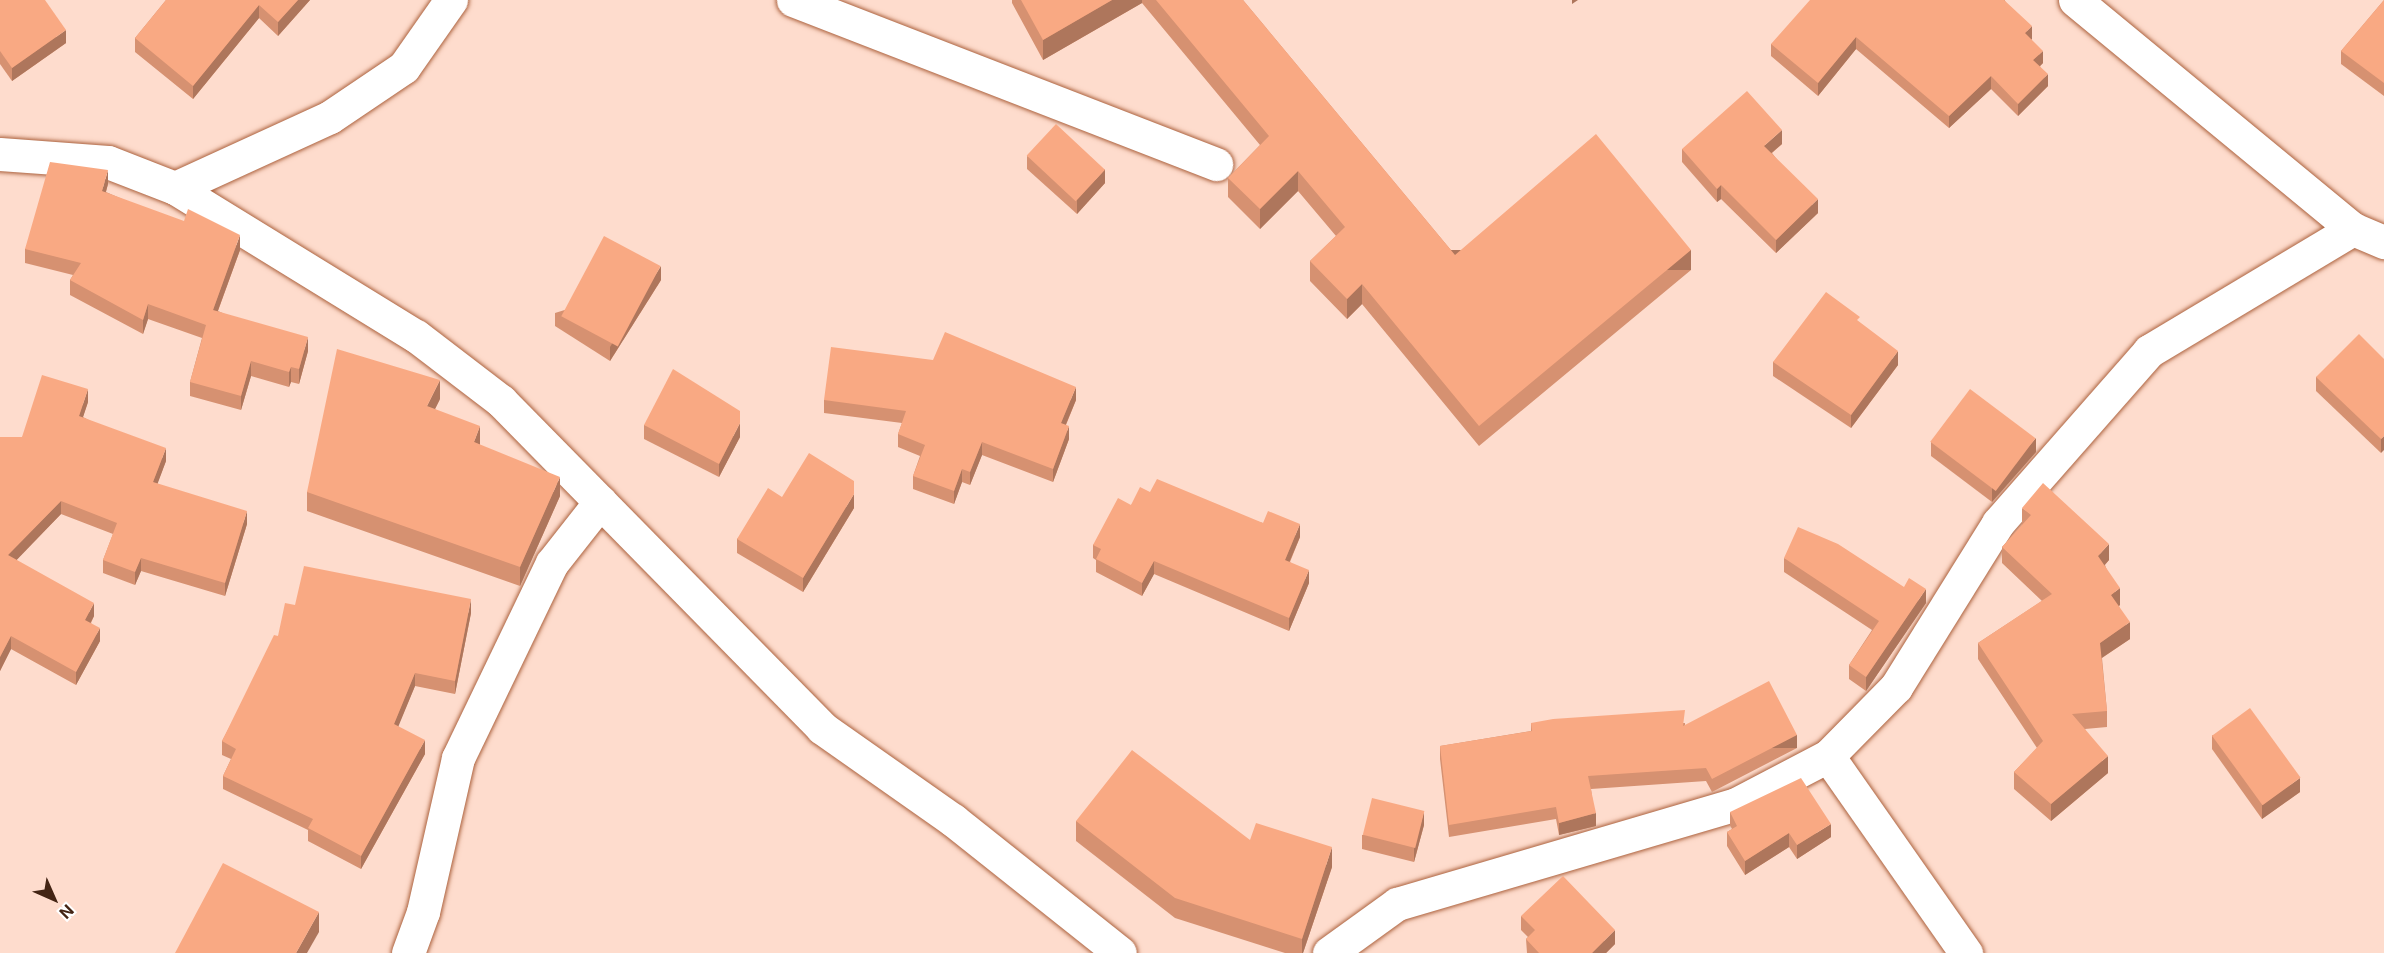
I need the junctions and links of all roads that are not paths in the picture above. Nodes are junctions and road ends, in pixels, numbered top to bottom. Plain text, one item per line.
1 (451, 0) edge
2 (793, 0) edge
3 (2074, 0) edge
4 (0, 154) edge
5 (1216, 164) dead end
6 (175, 188) junction
7 (2353, 229) junction
8 (2384, 242) edge
9 (600, 502) junction
10 (1828, 756) junction
11 (408, 953) edge
12 (1120, 953) edge
13 (1329, 953) edge
14 (1966, 953) edge

1 - 6 street
2 - 5 street
3 - 7 street
4 - 6 street
6 - 9 street
7 - 8 street
7 - 10 street
9 - 11 street
9 - 12 street
10 - 13 street
10 - 14 street

